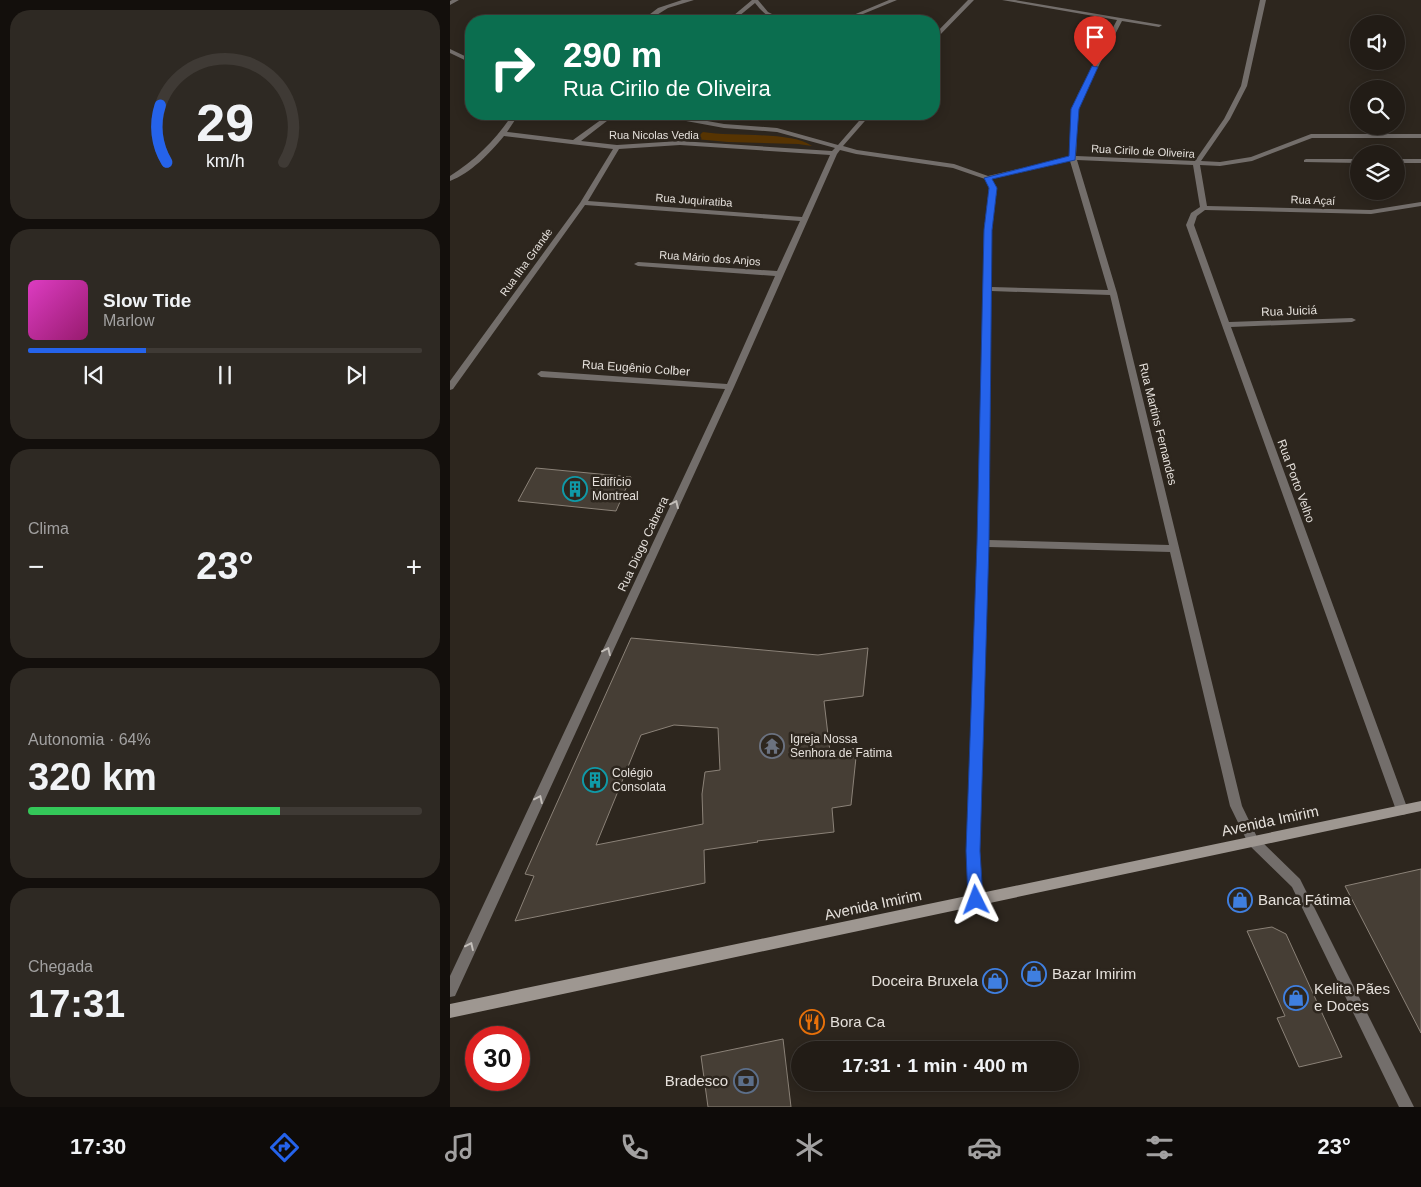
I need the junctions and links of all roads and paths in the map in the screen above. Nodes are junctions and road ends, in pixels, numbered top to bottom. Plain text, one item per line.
1 (456, 0) edge
2 (691, 0) edge
3 (755, 0) edge
4 (894, 0) edge
5 (971, 0) edge
6 (1005, 0) edge
7 (1263, 0) edge
8 (450, 3) edge
9 (649, 15) edge
10 (737, 15) edge
11 (770, 15) edge
12 (857, 15) edge
13 (1120, 20) junction
14 (1159, 25) dead end
15 (940, 31) edge
16 (450, 50) edge
17 (465, 58) edge
18 (512, 120) edge
19 (605, 120) edge
20 (692, 120) edge
21 (863, 120) edge
22 (504, 134) junction
23 (1421, 136) edge
24 (576, 141) junction
25 (617, 147) junction
26 (836, 150) junction
27 (1073, 158) junction
28 (1306, 161) dead end
29 (1350, 161) edge
30 (1405, 161) edge
31 (1421, 161) edge
32 (1196, 164) junction
33 (988, 178) junction
34 (450, 179) edge
35 (583, 203) junction
36 (1421, 204) edge
37 (1204, 208) junction
38 (804, 219) junction
39 (638, 264) dead end
40 (781, 274) junction
41 (988, 289) junction
42 (1112, 293) junction
43 (1352, 320) dead end
44 (1227, 325) junction
45 (541, 374) dead end
46 (450, 387) edge
47 (730, 388) junction
48 (983, 543) junction
49 (1175, 549) junction
50 (1421, 806) edge
51 (1402, 810) junction
52 (1253, 841) junction
53 (976, 900) junction
54 (450, 991) edge
55 (450, 1011) edge
56 (1407, 1107) edge

1 - 8 street
2 - 9 street
3 - 10 street
3 - 11 street
4 - 12 street
5 - 15 street
6 - 13 street
7 - 32 street
13 - 14 street
13 - 27 street, Rua Martins Fernandes
16 - 17 street
18 - 22 street
19 - 24 street
20 - 26 street
21 - 26 street, Rua Diogo Cabrera
22 - 24 street, Rua Nicolas Vedia
22 - 34 street
23 - 32 street, Rua Cirilo de Oliveira
24 - 25 street, Rua Nicolas Vedia
25 - 26 street, Rua Nicolas Vedia
25 - 35 street, Rua Ilha Grande
26 - 33 street
26 - 38 street, Rua Diogo Cabrera
27 - 32 street, Rua Cirilo de Oliveira
27 - 33 street, Rua Cirilo de Oliveira
27 - 42 street, Rua Martins Fernandes
28 - 29 street
30 - 31 street
32 - 37 street
33 - 41 street
35 - 38 street, Rua Juquiratiba
35 - 46 street, Rua Ilha Grande
36 - 37 street, Rua Açaí
37 - 44 street, Rua Porto Velho
38 - 40 street, Rua Diogo Cabrera
39 - 40 street, Rua Mário dos Anjos
40 - 47 street, Rua Diogo Cabrera
41 - 42 street
41 - 48 street
42 - 49 street, Rua Martins Fernandes
43 - 44 street, Rua Juiciá
44 - 51 street, Rua Porto Velho
45 - 47 street, Rua Eugênio Colber
54 -> 47 street, Rua Diogo Cabrera
48 - 49 street
48 - 53 street
49 - 52 street, Rua Martins Fernandes
50 - 51 main road, Avenida Imirim
51 - 52 main road, Avenida Imirim
52 - 53 main road, Avenida Imirim
52 - 56 street, Rua Martins Fernandes
53 - 55 main road, Avenida Imirim

